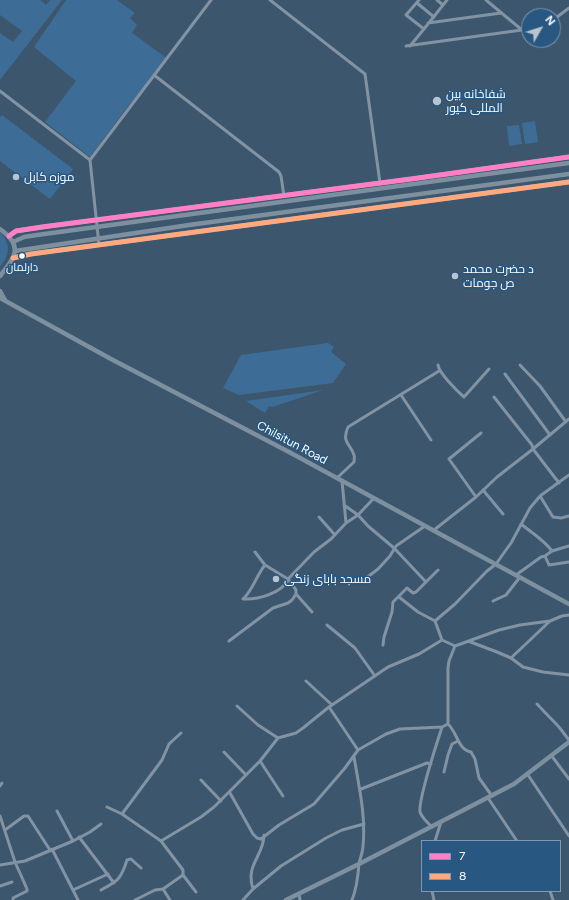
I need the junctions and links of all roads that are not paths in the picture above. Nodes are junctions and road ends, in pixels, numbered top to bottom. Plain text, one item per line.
1 (211, 0) edge
2 (270, 0) edge
3 (437, 0) edge
4 (447, 0) edge
5 (486, 0) edge
6 (418, 1) edge
7 (443, 5) junction
8 (501, 13) junction
9 (434, 17) junction
10 (428, 23) junction
11 (424, 29) junction
12 (521, 29) edge
13 (521, 30) edge
14 (154, 75) junction
15 (0, 91) edge
16 (569, 157) edge
17 (90, 160) junction
18 (569, 163) edge
19 (569, 174) edge
20 (569, 182) edge
21 (380, 186) junction
22 (284, 196) junction
23 (388, 198) junction
24 (382, 199) junction
25 (393, 205) junction
26 (96, 220) junction
27 (98, 227) junction
28 (0, 229) edge
29 (9, 236) junction
30 (99, 238) junction
31 (13, 242) junction
32 (99, 245) junction
33 (15, 251) junction
34 (13, 258) junction
35 (0, 276) edge
36 (0, 291) edge
37 (0, 299) edge
38 (6, 302) junction
39 (438, 365) dead end
40 (520, 365) dead end
41 (489, 369) dead end
42 (439, 371) junction
43 (505, 374) dead end
44 (401, 395) junction
45 (494, 397) dead end
46 (568, 421) edge
47 (482, 433) dead end
48 (550, 435) junction
49 (432, 440) dead end
50 (533, 450) junction
51 (569, 475) edge
52 (339, 480) junction
53 (559, 483) junction
54 (483, 490) junction
55 (540, 496) junction
56 (476, 497) junction
57 (374, 498) junction
58 (344, 506) junction
59 (503, 514) dead end
60 (358, 515) junction
61 (569, 516) edge
62 (319, 517) dead end
63 (346, 523) junction
64 (521, 524) junction
65 (426, 526) junction
66 (434, 530) junction
67 (335, 535) junction
68 (569, 546) edge
69 (394, 548) junction
70 (552, 551) junction
71 (255, 552) dead end
72 (545, 556) junction
73 (569, 562) edge
74 (496, 564) junction
75 (265, 565) junction
76 (438, 570) dead end
77 (518, 576) junction
78 (288, 579) junction
79 (361, 582) dead end
80 (426, 582) junction
81 (296, 594) junction
82 (398, 597) junction
83 (493, 601) dead end
84 (569, 604) edge
85 (312, 612) dead end
86 (569, 615) edge
87 (435, 621) junction
88 (550, 621) junction
89 (327, 625) dead end
90 (442, 640) junction
91 (468, 641) junction
92 (229, 642) dead end
93 (384, 645) dead end
94 (455, 646) junction
95 (511, 658) junction
96 (569, 675) edge
97 (375, 676) junction
98 (306, 681) dead end
99 (537, 704) dead end
100 (237, 706) dead end
101 (330, 706) junction
102 (448, 724) junction
103 (442, 727) junction
104 (181, 733) dead end
105 (278, 738) junction
106 (458, 741) junction
107 (569, 741) edge
108 (358, 750) junction
109 (224, 752) dead end
110 (551, 755) junction
111 (354, 757) junction
112 (260, 761) junction
113 (431, 764) junction
114 (444, 772) dead end
115 (246, 775) junction
116 (528, 775) junction
117 (569, 779) edge
118 (202, 780) dead end
119 (361, 790) junction
120 (230, 793) junction
121 (283, 796) dead end
122 (490, 797) junction
123 (221, 801) junction
124 (107, 807) dead end
125 (56, 811) dead end
126 (122, 814) junction
127 (0, 816) edge
128 (441, 822) junction
129 (101, 824) dead end
130 (364, 824) junction
131 (432, 827) junction
132 (5, 830) junction
133 (264, 835) junction
134 (569, 836) edge
135 (79, 837) junction
136 (436, 837) junction
137 (435, 840) edge
138 (438, 840) edge
139 (516, 840) edge
140 (73, 841) junction
141 (161, 841) junction
142 (51, 850) junction
143 (15, 862) junction
144 (359, 864) junction
145 (0, 865) edge
146 (141, 868) dead end
147 (108, 874) junction
148 (183, 875) junction
149 (12, 882) dead end
150 (114, 883) junction
151 (0, 886) edge
152 (253, 888) junction
153 (163, 889) junction
154 (73, 890) junction
155 (101, 890) dead end
156 (196, 892) dead end
157 (299, 894) junction
158 (13, 900) edge
159 (78, 900) edge
160 (136, 900) edge
161 (170, 900) edge
162 (243, 900) edge
163 (286, 900) edge
164 (300, 900) edge
165 (352, 900) edge

1 - 14 street
2 - 21 street
3 - 7 street
4 - 7 street
5 - 8 street
6 - 9 street
6 - 11 street
7 - 9 street
8 - 10 street
8 - 12 street
9 - 10 street
10 - 11 street
11 - 13 street
14 - 17 street
14 - 22 street
15 - 17 street
16 - 21 main road
17 - 26 street
18 - 21 main road
19 - 23 main road
20 - 25 main road
21 - 22 main road
21 - 24 main road
21 - 27 main road
22 - 26 main road
23 - 24 main road
23 - 25 main road
24 - 30 main road
25 - 32 main road
26 - 27 street
26 - 29 main road
27 - 30 street
27 - 31 main road
28 - 29 main road
29 - 31 main road
30 - 32 street
30 - 33 main road
31 - 33 main road
32 - 34 main road
33 - 34 main road
34 - 35 main road
36 - 38 main road
37 - 38 main road, Chilsitun Road
38 - 52 main road, Chilsitun Road
39 - 42 street
40 - 46 street
41 - 42 street
42 - 44 street
43 - 48 street
44 - 49 street
44 - 52 street
45 - 50 street
46 - 48 street
47 - 56 street
48 - 50 street
50 - 53 street
50 - 54 street
51 - 53 street
52 - 57 main road, Chilsitun Road
52 - 58 street
53 - 55 street
54 - 56 street
54 - 59 street
55 - 61 street
55 - 64 street
56 - 66 street
57 - 60 street
57 - 65 main road, Chilsitun Road
58 - 60 street
58 - 63 street
60 - 63 street
60 - 69 street
62 - 67 street
63 - 67 street
64 - 70 street
64 - 74 street
65 - 66 main road, Chilsitun Road
65 - 69 street
66 - 74 main road, Chilsitun Road
67 - 78 street
68 - 70 street
69 - 79 street
69 - 80 street
70 - 72 street
71 - 75 street
72 - 73 street
72 - 77 street
74 - 77 main road, Chilsitun Road
74 - 87 street
75 - 78 street
75 - 78 street
76 - 80 street
77 - 83 street
77 - 84 main road, Chilsitun Road
78 - 81 street
80 - 82 street
81 - 85 street
81 - 92 street
82 - 87 street
82 - 93 street
86 - 88 street
87 - 90 street
88 - 91 street
88 - 95 street
89 - 97 street
90 - 94 street
90 - 97 street
91 - 94 street
91 - 95 street
94 - 102 street
95 - 96 street
97 - 101 street
98 - 101 street
99 - 107 street
100 - 105 street
101 - 105 street
101 - 108 street
102 - 103 street
102 - 106 street
103 - 108 street
103 - 113 street
104 - 126 street
105 - 112 street
106 - 114 street
106 - 122 street
107 - 110 main road
108 - 111 street
109 - 115 street
110 - 116 main road
110 - 117 street
111 - 119 street
111 - 133 street
112 - 115 street
112 - 121 street
113 - 119 street
113 - 131 street
115 - 120 street
116 - 122 main road
116 - 134 street
118 - 123 street
119 - 130 street
120 - 123 street
120 - 133 street
122 - 128 main road
122 - 139 street
123 - 141 street
124 - 126 street
125 - 140 street
126 - 141 street
127 - 132 street
128 - 131 main road
128 - 136 street
129 - 135 street
130 - 144 street
130 - 152 street
131 - 144 main road
132 - 142 street
132 - 143 street
133 - 152 street
135 - 140 street
135 - 147 street
136 - 137 street
136 - 138 street
140 - 142 street
141 - 148 street
142 - 143 street
142 - 154 street
143 - 145 street
143 - 158 street
144 - 157 main road
144 - 165 street
146 - 150 street
147 - 150 street
147 - 154 street
148 - 153 street
148 - 156 street
149 - 151 street
150 - 155 street
152 - 162 street
153 - 160 street
153 - 161 street
154 - 159 street
157 - 163 main road
157 - 164 street

